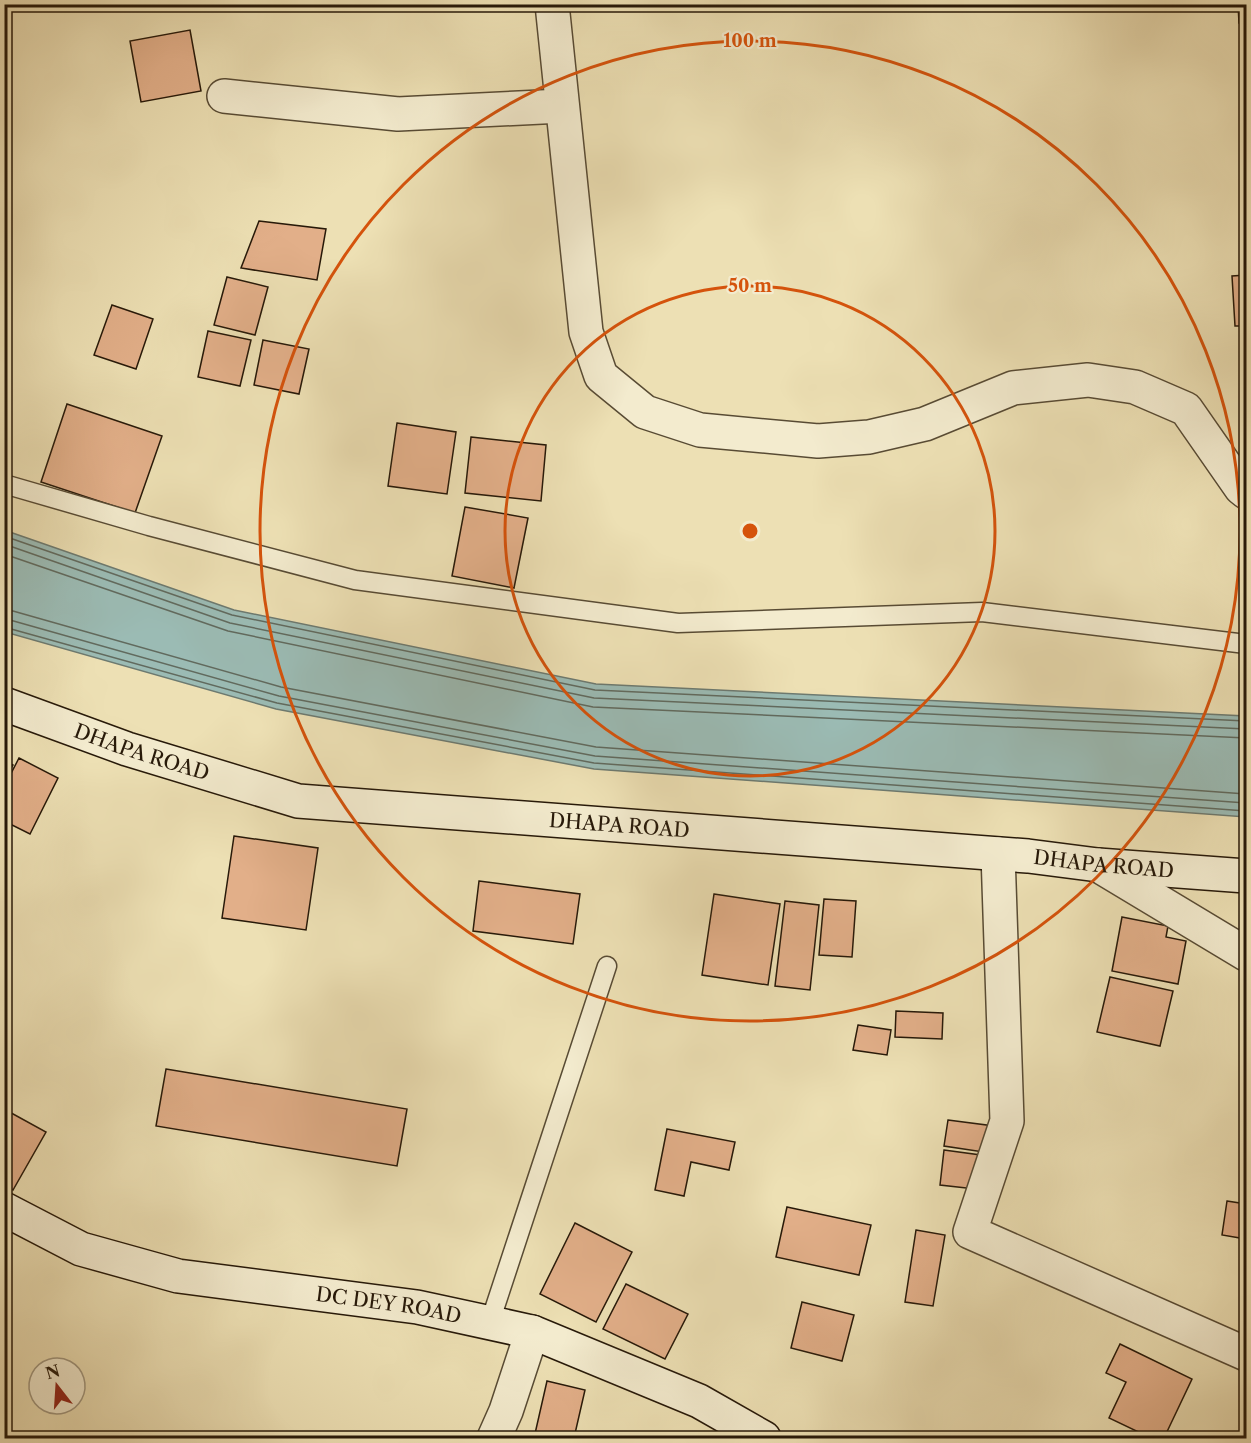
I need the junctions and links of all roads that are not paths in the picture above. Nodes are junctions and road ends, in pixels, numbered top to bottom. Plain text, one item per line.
1 (552, 4) edge
2 (224, 96) dead end
3 (562, 106) junction
4 (4, 484) edge
5 (1246, 492) edge
6 (1246, 644) edge
7 (4, 704) edge
8 (998, 854) junction
9 (1098, 865) junction
10 (1246, 876) edge
11 (1246, 954) edge
12 (608, 966) dead end
13 (4, 1209) edge
14 (490, 1322) junction
15 (532, 1332) junction
16 (1246, 1354) edge
17 (494, 1438) edge
18 (764, 1438) edge

1 - 3 street
2 - 3 street
3 - 5 street
4 - 6 lane
7 - 8 street, DHAPA ROAD
8 - 9 street, DHAPA ROAD
8 - 16 street
9 - 10 street, DHAPA ROAD
9 - 11 street
12 - 14 lane
13 - 14 street, DC DEY ROAD
14 - 15 street, DC DEY ROAD
15 - 17 street
15 - 18 street, DC DEY ROAD

